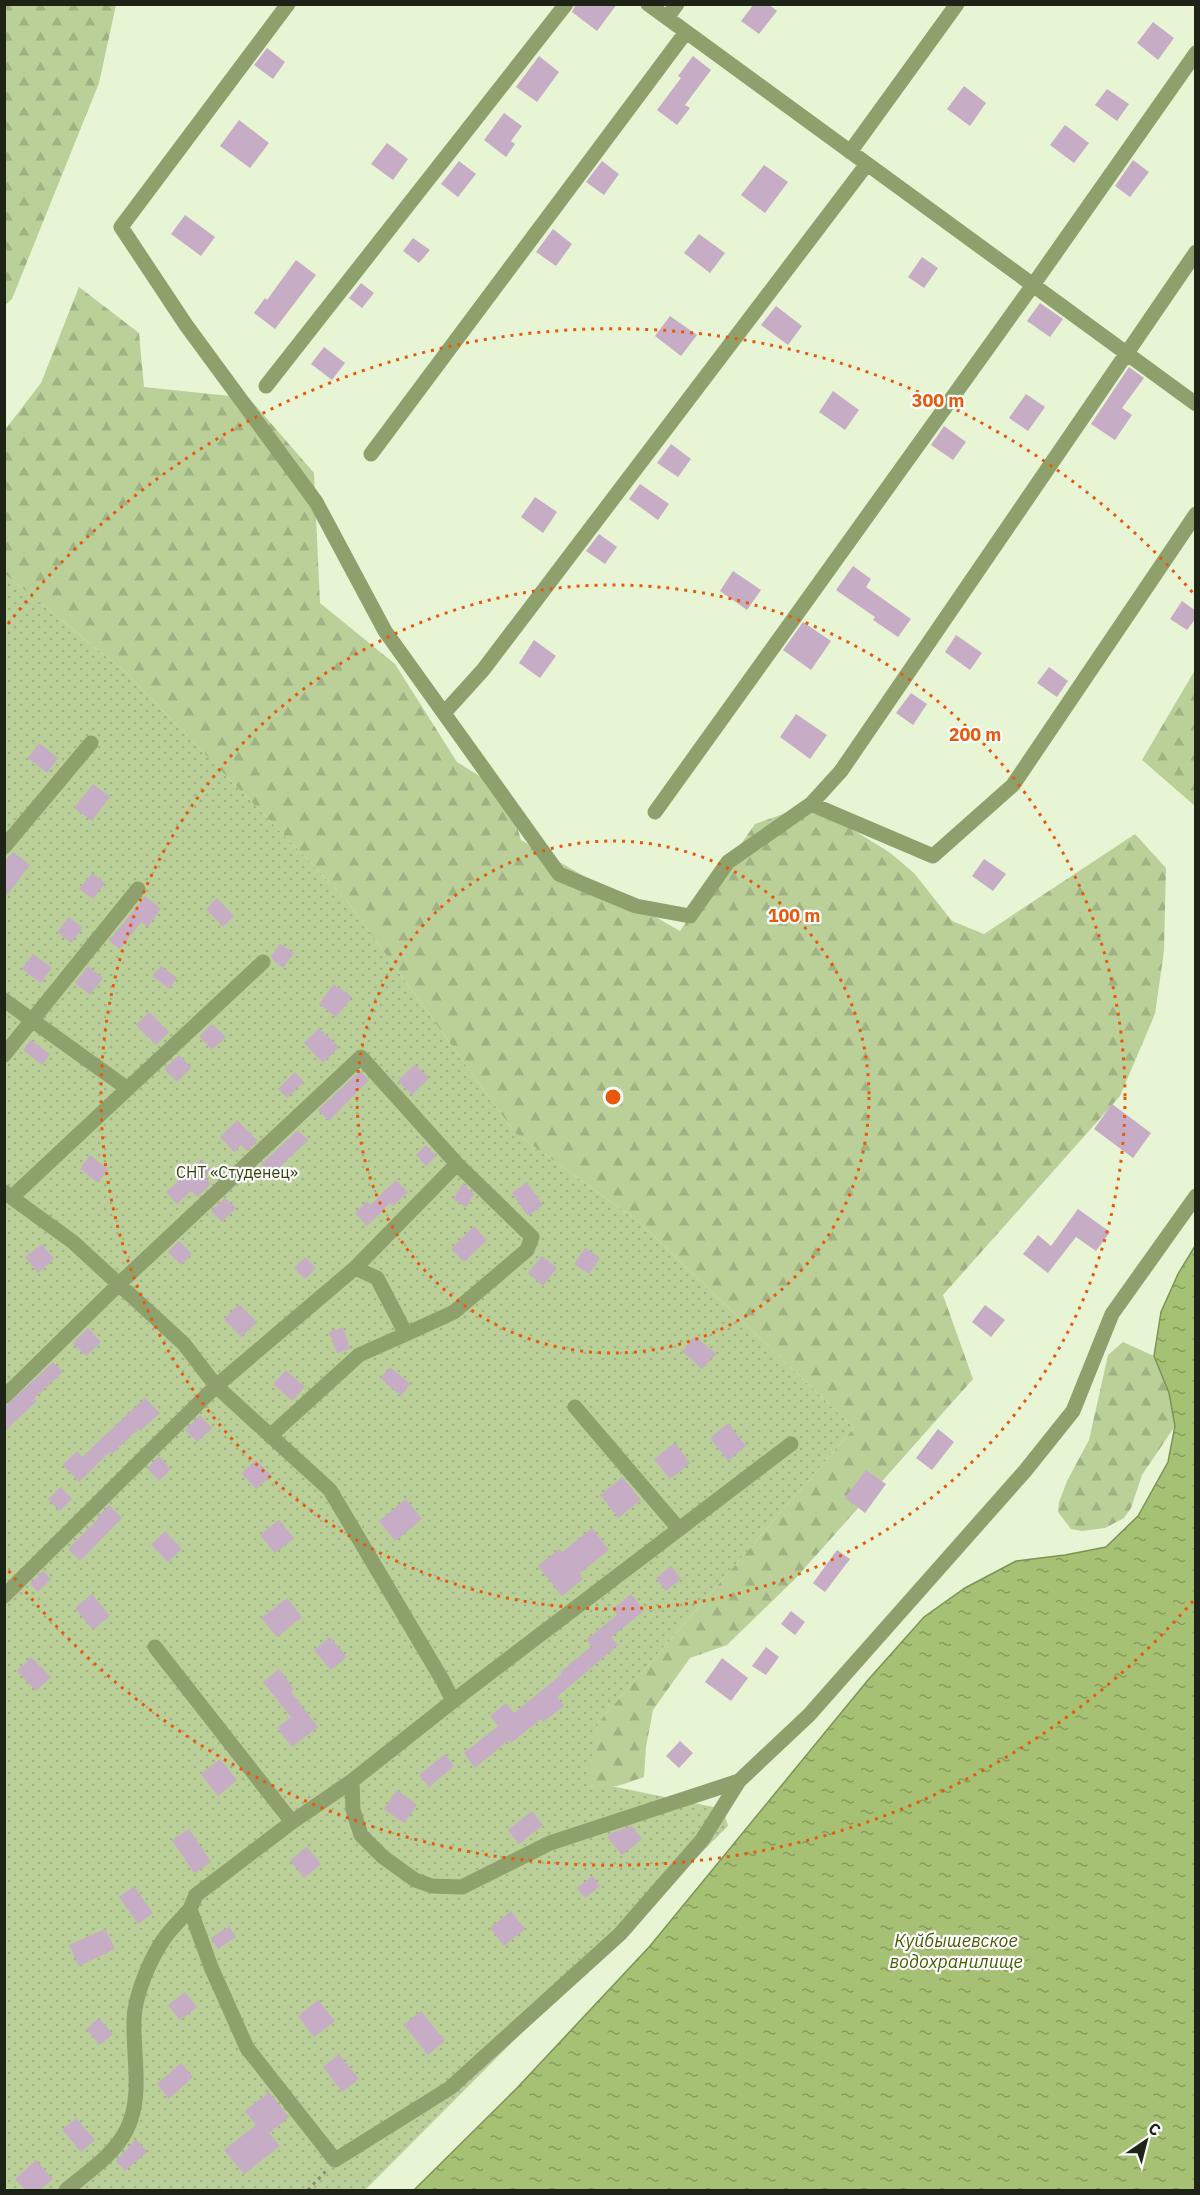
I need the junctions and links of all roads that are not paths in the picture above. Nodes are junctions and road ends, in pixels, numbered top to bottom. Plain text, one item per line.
1 (288, 4) edge
2 (566, 4) edge
3 (648, 4) edge
4 (677, 4) edge
5 (957, 4) edge
6 (666, 18) junction
7 (686, 32) junction
8 (1196, 52) edge
9 (850, 152) junction
10 (867, 164) junction
11 (1196, 252) edge
12 (1033, 285) junction
13 (1127, 354) junction
14 (266, 386) dead end
15 (1196, 404) edge
16 (371, 454) dead end
17 (1196, 514) edge
18 (444, 713) junction
19 (91, 743) dead end
20 (811, 804) junction
21 (655, 812) dead end
22 (4, 847) edge
23 (138, 889) dead end
24 (262, 962) dead end
25 (4, 999) edge
26 (32, 1020) junction
27 (4, 1055) edge
28 (128, 1089) junction
29 (458, 1164) junction
30 (8, 1195) edge
31 (1196, 1196) edge
32 (355, 1268) junction
33 (118, 1284) junction
34 (406, 1334) junction
35 (216, 1386) junction
36 (4, 1397) edge
37 (575, 1407) dead end
38 (270, 1436) junction
39 (791, 1444) dead end
40 (679, 1529) junction
41 (4, 1596) edge
42 (155, 1647) dead end
43 (453, 1701) junction
44 (352, 1781) junction
45 (739, 1781) junction
46 (292, 1822) junction
47 (190, 1909) junction
48 (66, 2190) edge

1 - 18 street
2 - 14 street
3 - 6 street
4 - 6 street
5 - 9 street
6 - 7 street
7 - 9 street
7 - 16 street
8 - 12 street
9 - 10 street
10 - 12 street
10 - 18 street
11 - 13 street
12 - 13 street
12 - 21 street
13 - 15 street
13 - 20 street
17 - 20 street
18 - 20 street
19 - 22 street
23 - 26 street
24 - 28 street
25 - 26 street
26 - 27 street
26 - 28 street
28 - 30 street
29 - 32 street
29 - 33 street
29 - 34 street
30 - 33 street
31 - 45 street
32 - 34 street
32 - 35 street
33 - 35 street
33 - 36 street
34 - 38 street
35 - 38 street
35 - 41 street
37 - 40 street
38 - 43 street
39 - 40 street
40 - 43 street
42 - 46 street
43 - 44 street
44 - 45 street
44 - 46 street
45 - 47 street
46 - 47 street
47 - 48 street

